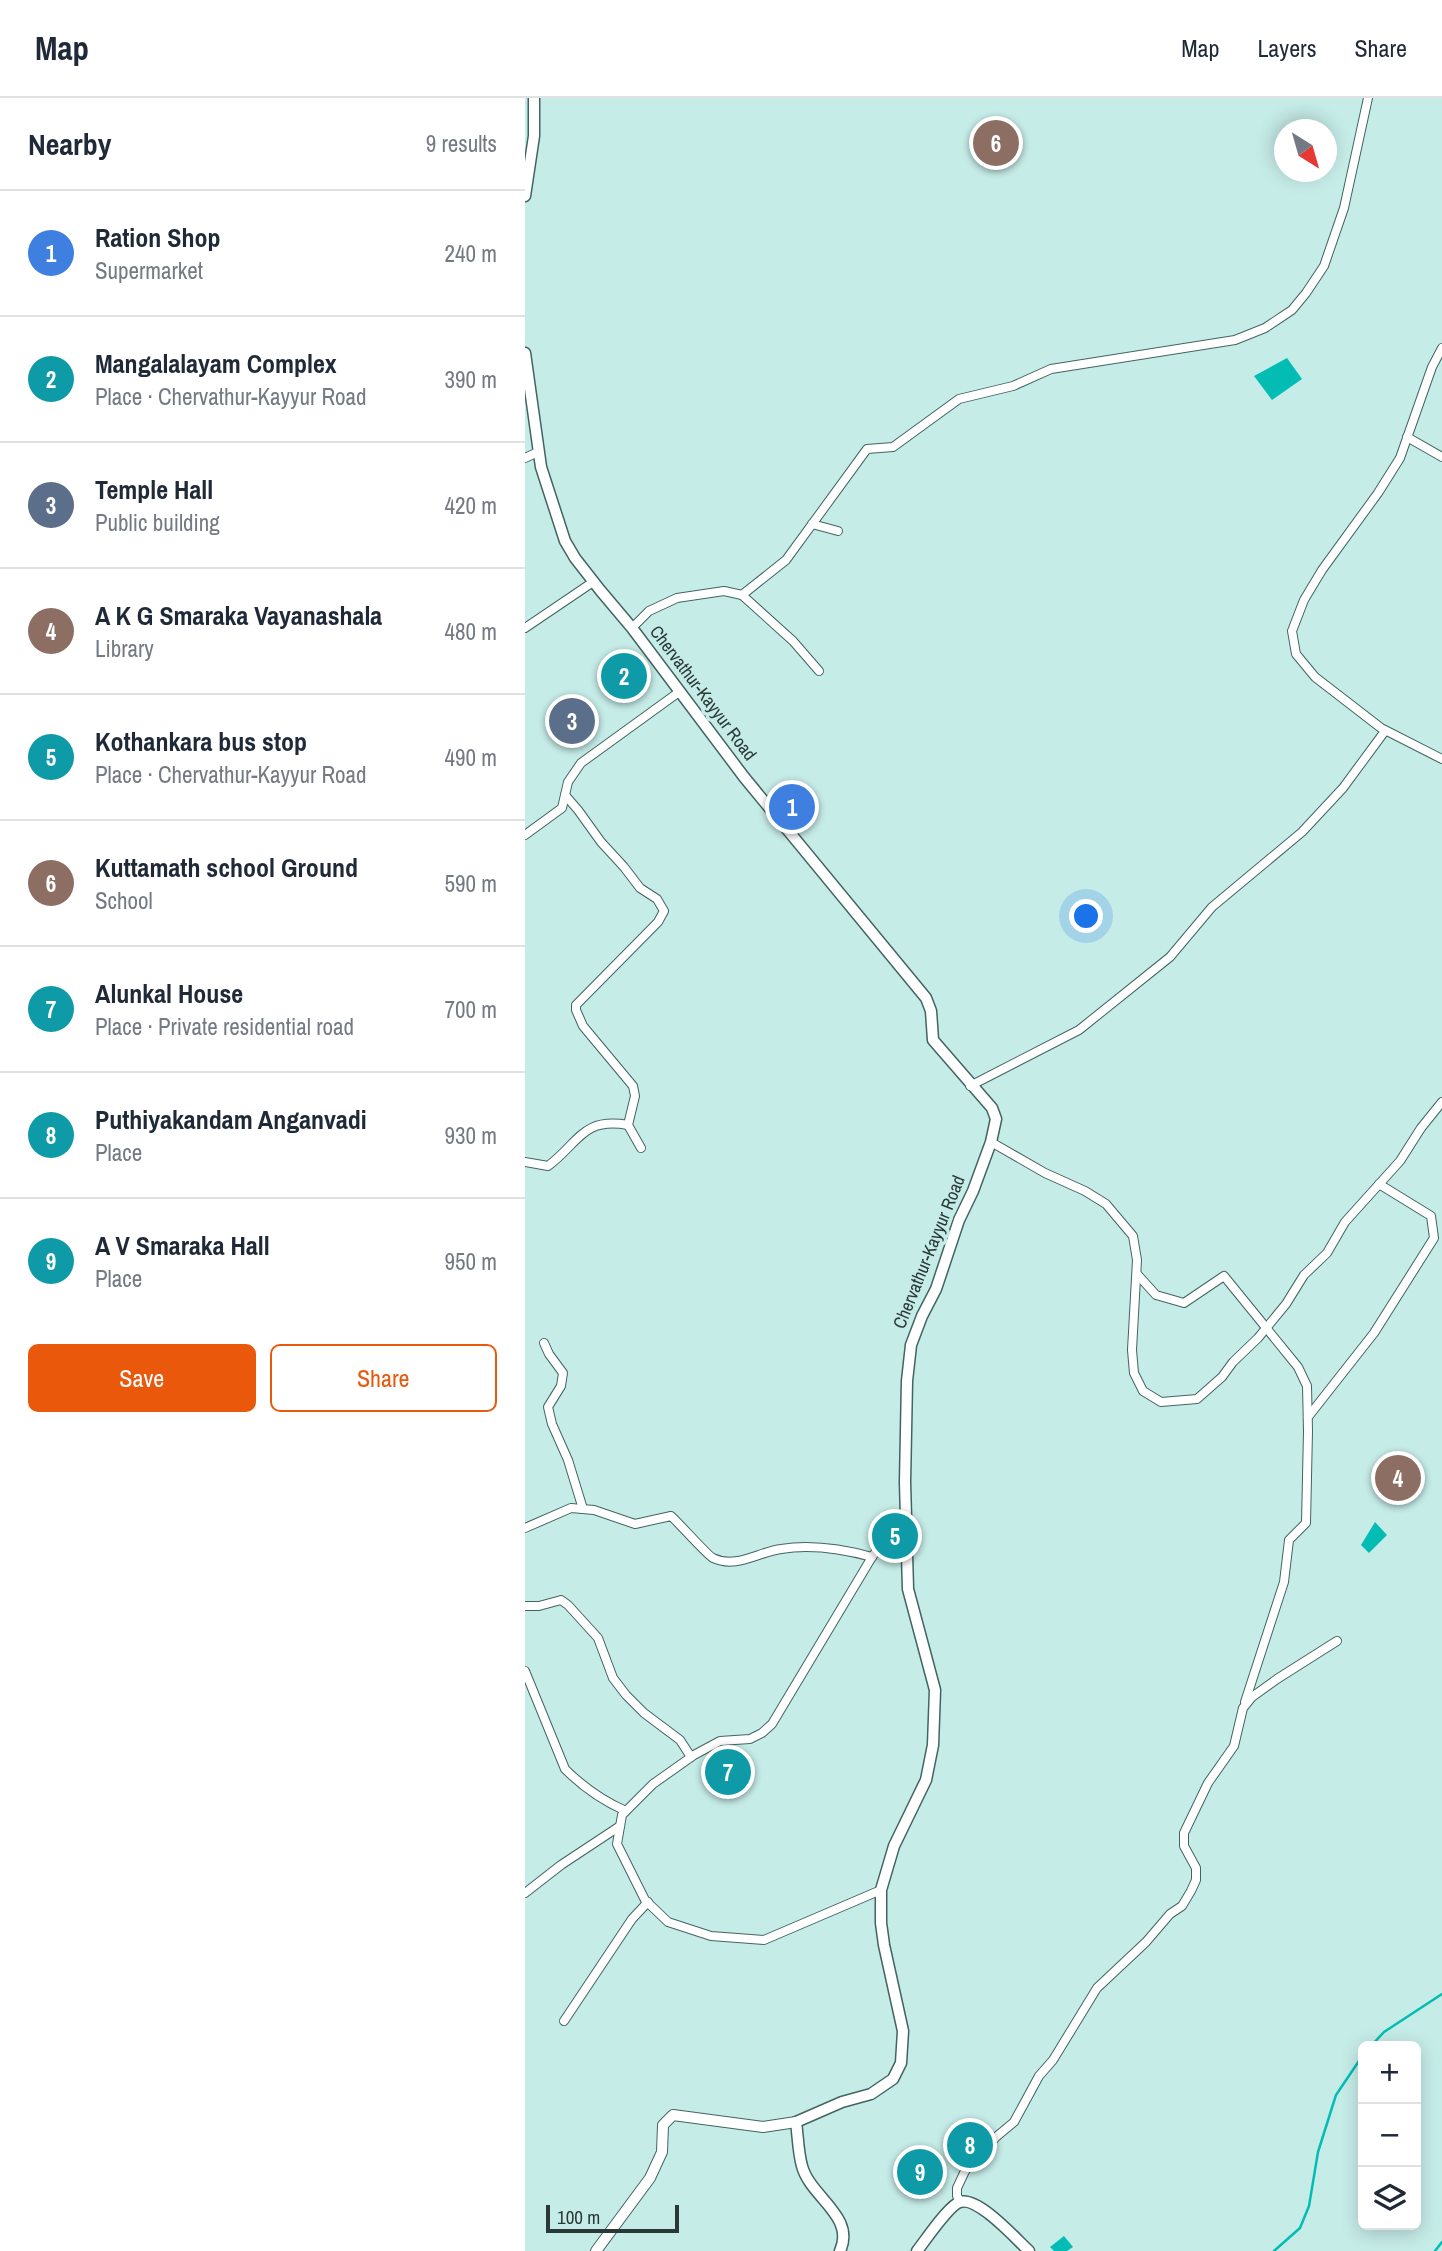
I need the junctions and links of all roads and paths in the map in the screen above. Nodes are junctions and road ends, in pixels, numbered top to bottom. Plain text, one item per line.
1 (534, 98) edge
2 (1368, 98) edge
3 (525, 196) edge
4 (1442, 348) edge
5 (525, 353) edge
6 (1407, 437) junction
7 (538, 452) junction
8 (525, 457) edge
9 (1442, 457) edge
10 (812, 524) junction
11 (838, 531) dead end
12 (593, 582) junction
13 (742, 595) junction
14 (525, 628) edge
15 (632, 628) junction
16 (820, 671) dead end
17 (679, 692) junction
18 (1385, 731) junction
19 (1442, 759) edge
20 (565, 794) junction
21 (525, 835) edge
22 (970, 1086) junction
23 (1442, 1102) edge
24 (628, 1125) junction
25 (991, 1142) junction
26 (641, 1148) dead end
27 (525, 1162) edge
28 (1379, 1184) junction
29 (1137, 1275) junction
30 (1266, 1328) junction
31 (544, 1343) dead end
32 (1308, 1416) junction
33 (583, 1509) junction
34 (905, 1513) junction
35 (525, 1528) edge
36 (872, 1557) junction
37 (525, 1606) edge
38 (1337, 1641) dead end
39 (525, 1671) edge
40 (1243, 1708) junction
41 (691, 1757) junction
42 (626, 1811) junction
43 (620, 1826) junction
44 (881, 1890) junction
45 (525, 1893) edge
46 (647, 1902) junction
47 (564, 2021) dead end
48 (796, 2122) junction
49 (960, 2202) junction
50 (596, 2251) edge
51 (840, 2251) edge
52 (917, 2251) edge
53 (1029, 2251) edge

1 - 3 main road
2 - 10 street
4 - 6 street
5 - 7 main road, Chervathur-Kayyur Road
6 - 9 street
6 - 18 street
7 - 8 street
7 - 12 main road, Chervathur-Kayyur Road
10 - 11 street
10 - 13 street
12 - 14 street
12 - 15 main road, Chervathur-Kayyur Road
13 - 15 street
13 - 16 street
15 - 17 main road, Chervathur-Kayyur Road
17 - 20 street
17 - 22 main road, Chervathur-Kayyur Road
18 - 19 street
18 - 22 street
20 - 21 street
20 - 24 street
22 - 25 main road, Chervathur-Kayyur Road
23 - 28 street
24 - 26 street
24 - 27 street
25 - 29 street
25 - 34 main road, Chervathur-Kayyur Road
28 - 30 street
28 - 32 street
29 - 30 street
29 - 30 street
30 - 32 street
31 - 33 street
32 - 40 street
33 - 35 street
33 - 36 street
34 - 36 street
34 - 44 main road, Chervathur-Kayyur Road
36 - 41 street
37 - 41 street
38 - 40 street
39 - 42 street
40 - 49 street
41 - 42 street
42 - 43 street
43 - 45 street
43 - 46 street
44 - 46 street
44 - 48 main road, Chervathur-Kayyur Road
46 - 47 street
48 - 50 street, Chervathur-Kayyur Road
48 - 51 main road
49 - 52 main road
49 - 53 main road

